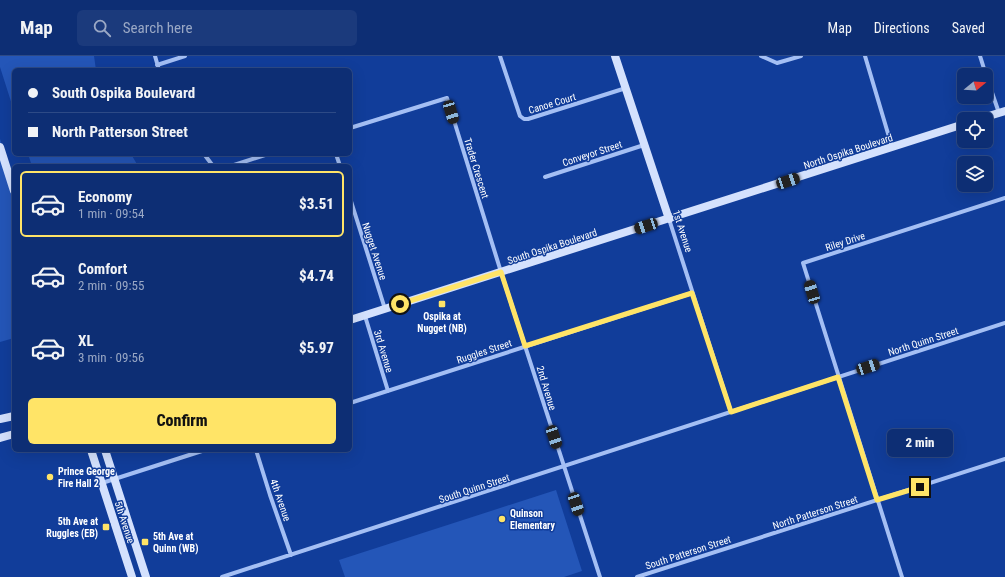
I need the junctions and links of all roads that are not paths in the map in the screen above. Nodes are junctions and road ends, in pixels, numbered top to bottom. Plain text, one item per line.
1 (155, 56) edge
2 (185, 56) edge
3 (500, 56) edge
4 (615, 56) edge
5 (761, 56) edge
6 (801, 56) edge
7 (865, 56) edge
8 (980, 56) edge
9 (157, 65) junction
10 (158, 68) edge
11 (984, 68) edge
12 (626, 88) junction
13 (993, 91) edge
14 (1002, 112) edge
15 (957, 126) edge
16 (352, 127) edge
17 (644, 145) junction
18 (0, 147) edge
19 (892, 147) junction
20 (262, 156) edge
21 (236, 164) edge
22 (545, 177) dead end
23 (12, 185) edge
24 (1005, 198) edge
25 (352, 204) edge
26 (669, 219) junction
27 (501, 272) junction
28 (692, 293) junction
29 (385, 309) junction
30 (365, 316) junction
31 (352, 319) edge
32 (1005, 323) edge
33 (525, 346) junction
34 (838, 377) junction
35 (388, 391) junction
36 (352, 402) edge
37 (731, 412) junction
38 (12, 416) edge
39 (0, 419) edge
40 (12, 435) edge
41 (0, 438) edge
42 (92, 452) edge
43 (106, 452) edge
44 (199, 452) edge
45 (257, 452) edge
46 (1005, 459) edge
47 (564, 467) junction
48 (114, 479) junction
49 (102, 483) junction
50 (877, 500) junction
51 (744, 543) joint
52 (291, 555) junction
53 (132, 577) edge
54 (146, 577) edge
55 (222, 577) edge
56 (600, 577) edge
57 (637, 577) edge
58 (902, 577) edge

1 - 9 street
2 - 9 street
3 - 12 street, Canoe Court
4 - 12 street, 1st Avenue
5 - 6 street
7 - 19 street
8 - 11 street
9 - 10 street
12 - 17 street, 1st Avenue
13 - 14 street
15 - 19 street, North Ospika Boulevard
16 - 27 street, Trader Crescent
17 - 22 street, Conveyor Street
17 - 26 street, 1st Avenue
18 - 23 street
19 - 26 street, North Ospika Boulevard
20 - 21 street
24 - 34 street, Riley Drive
25 - 29 street, Nugget Avenue
26 - 27 street, South Ospika Boulevard
26 - 28 street, 1st Avenue
27 - 29 street, South Ospika Boulevard
27 - 33 street, 2nd Avenue
28 - 33 street, Ruggles Street
28 - 37 street, 1st Avenue
29 - 30 street, South Ospika Boulevard
30 - 31 street, South Ospika Boulevard
30 - 35 street, 3rd Avenue
32 - 34 street, North Quinn Street
33 - 35 street, Ruggles Street
33 - 47 street, 2nd Avenue
34 - 37 street, North Quinn Street
34 - 50 street
35 - 36 street, Ruggles Street
37 - 47 street, South Quinn Street
38 - 39 street
40 - 41 street
42 - 49 street, 5th Avenue
43 - 48 street, 5th Avenue
44 - 48 street
45 - 52 street, 4th Avenue
46 - 50 street, North Patterson Street
47 - 52 street, South Quinn Street
47 - 56 street, 2nd Avenue
48 - 49 street
48 - 54 street, 5th Avenue
49 - 53 street, 5th Avenue
50 - 51 street, North Patterson Street
50 - 58 street
51 - 57 street, South Patterson Street
52 - 55 street, South Quinn Street

